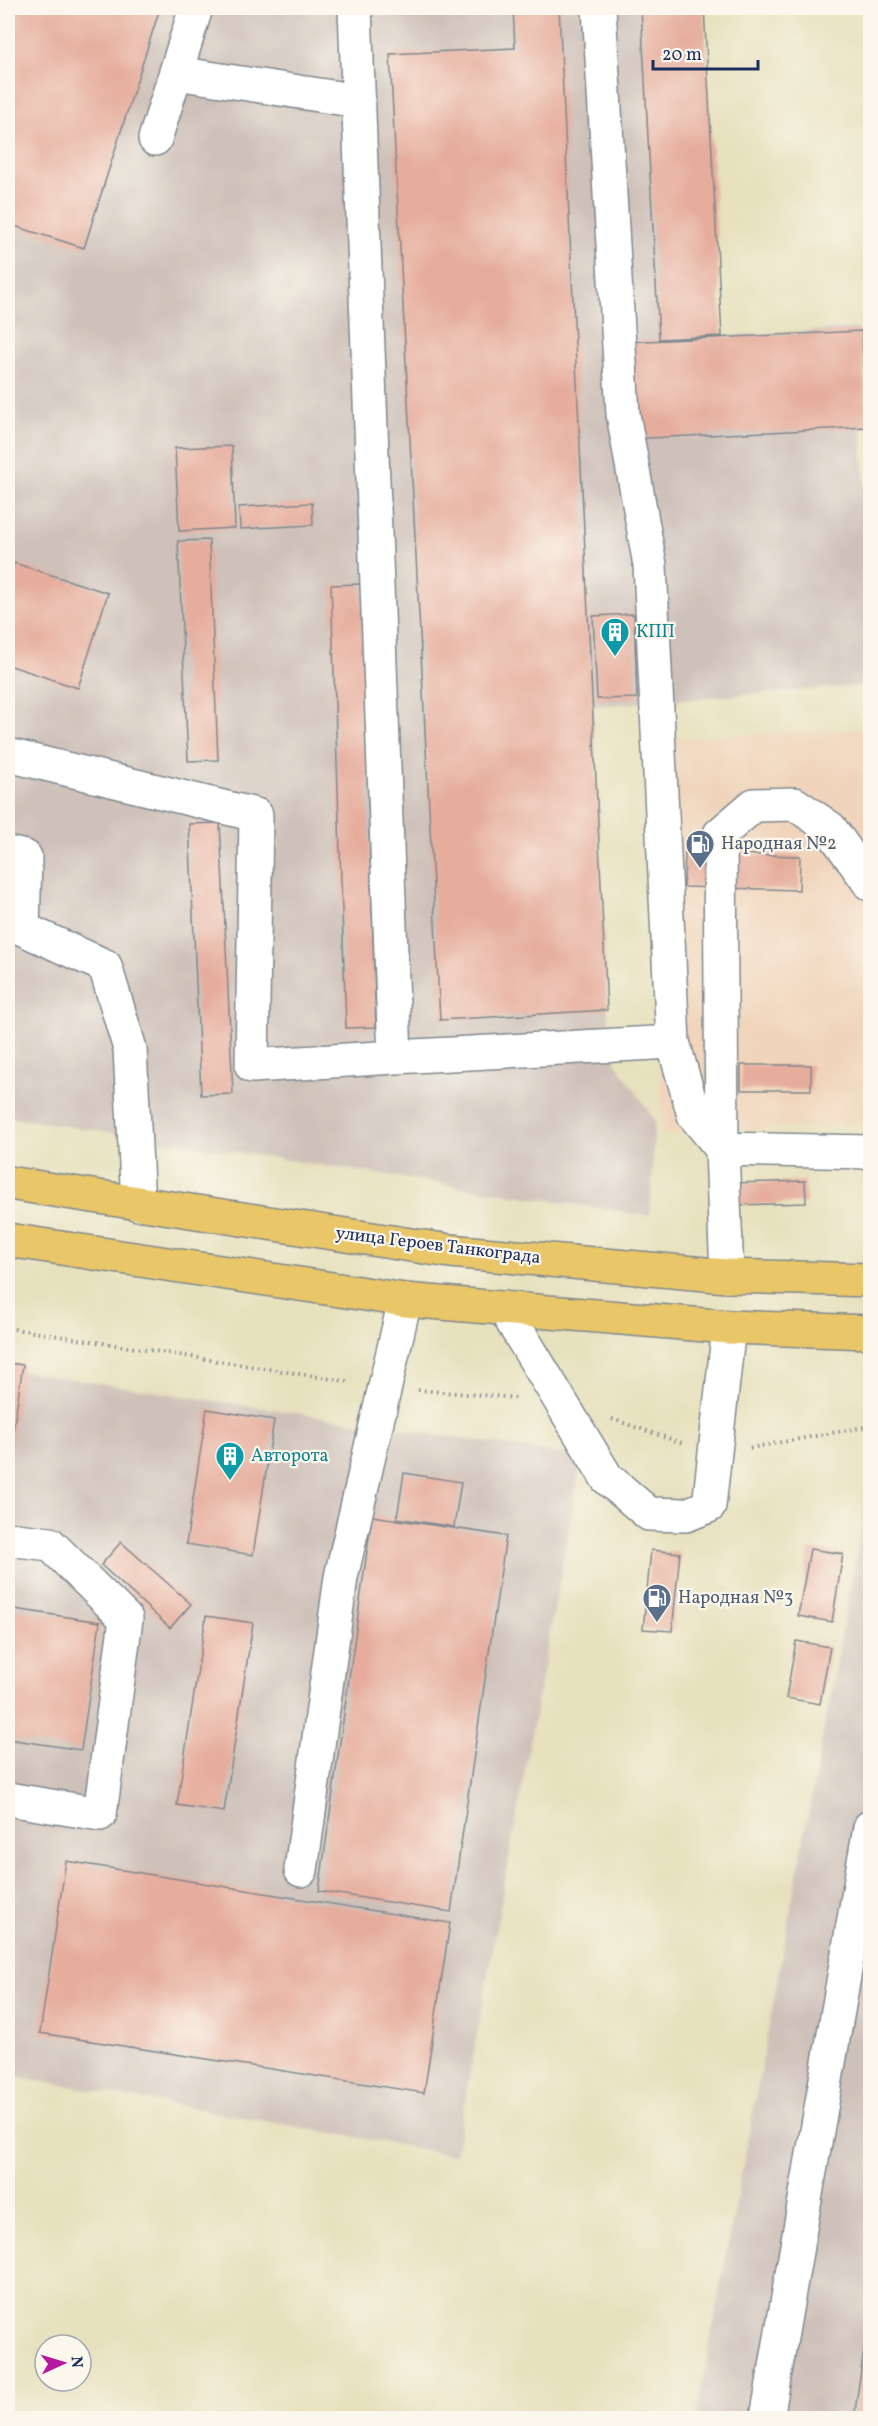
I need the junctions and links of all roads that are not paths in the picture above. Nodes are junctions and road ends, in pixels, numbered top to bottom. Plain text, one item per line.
1 (196, 8) edge
2 (355, 8) edge
3 (599, 8) edge
4 (176, 74) junction
5 (358, 101) junction
6 (155, 139) dead end
7 (8, 754) edge
8 (8, 853) edge
9 (870, 884) edge
10 (673, 1042) junction
11 (395, 1057) junction
12 (722, 1149) junction
13 (870, 1152) edge
14 (8, 1183) edge
15 (138, 1204) junction
16 (8, 1240) edge
17 (727, 1276) junction
18 (870, 1280) edge
19 (405, 1300) junction
20 (504, 1308) junction
21 (729, 1327) junction
22 (870, 1332) edge
23 (8, 1539) edge
24 (8, 1799) edge
25 (870, 1827) edge
26 (301, 1870) dead end
27 (767, 2418) edge

1 - 4 lane
2 - 5 lane
3 - 10 lane
4 - 5 lane
4 - 6 lane
5 - 11 lane
7 - 11 lane
8 - 15 lane
9 - 12 lane
10 - 11 lane
10 - 12 lane
12 - 13 lane
12 - 17 lane
14 - 15 main road, улица Героев Танкограда
15 - 17 main road, улица Героев Танкограда
16 - 19 main road
17 - 18 main road, улица Героев Танкограда
19 - 20 main road
19 - 26 lane
20 - 21 main road
20 - 21 lane
21 - 22 main road
23 - 24 lane
25 - 27 lane

